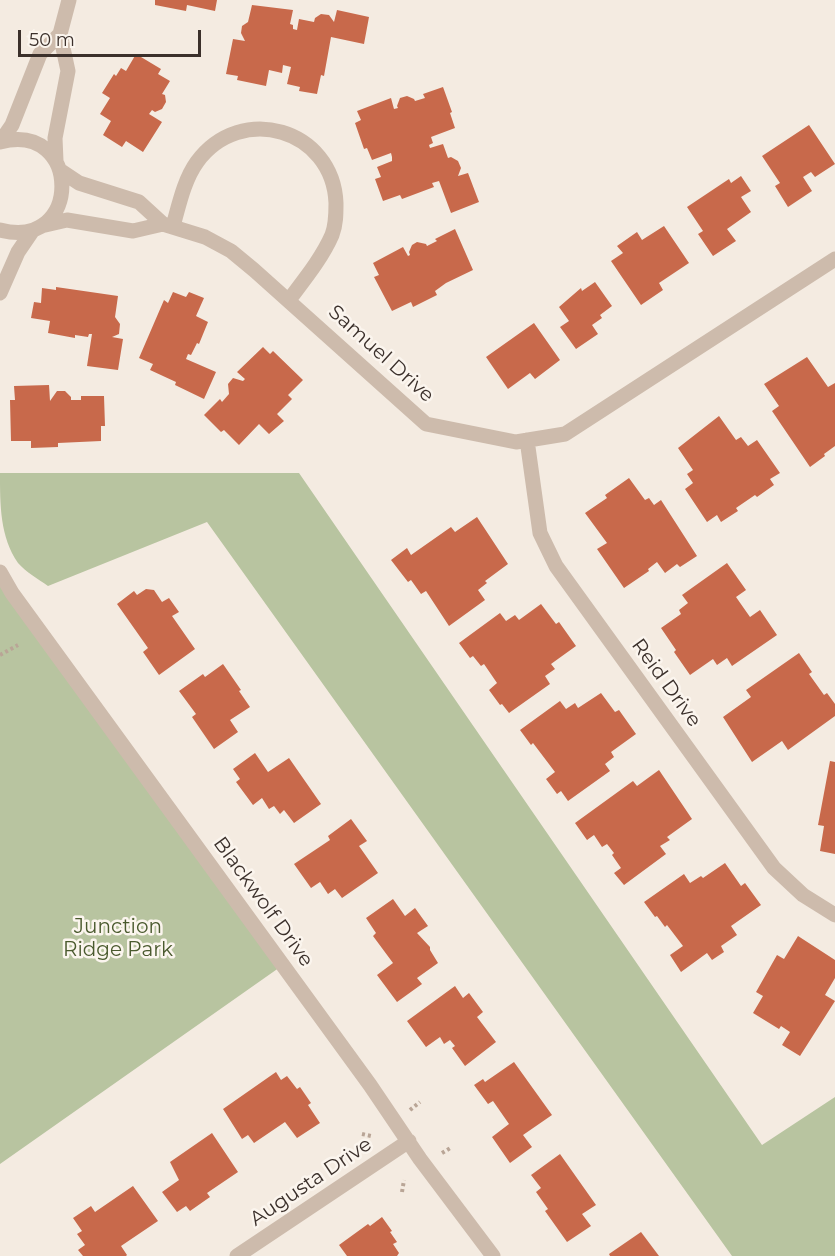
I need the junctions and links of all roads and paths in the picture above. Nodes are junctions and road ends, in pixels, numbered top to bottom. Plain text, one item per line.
1 (69, 0) edge
2 (60, 34) junction
3 (1, 142) edge
4 (58, 166) junction
5 (168, 225) junction
6 (37, 228) junction
7 (0, 230) edge
8 (835, 259) edge
9 (0, 293) edge
10 (289, 300) junction
11 (527, 440) junction
12 (0, 572) edge
13 (18, 645) dead end
14 (0, 655) edge
15 (835, 915) edge
16 (420, 1102) dead end
17 (410, 1110) dead end
18 (362, 1134) dead end
19 (370, 1136) dead end
20 (409, 1142) junction
21 (452, 1147) dead end
22 (442, 1153) dead end
23 (404, 1180) dead end
24 (402, 1192) dead end
25 (237, 1256) edge
26 (493, 1256) edge

1 - 2 street
2 - 3 street
2 - 4 street
3 - 4 street, Samuel Drive
4 - 5 street, Samuel Drive
4 - 6 street
5 - 6 street
5 - 10 street, Samuel Drive
5 - 10 street
6 - 7 street
6 - 9 street
8 - 11 street, Samuel Drive
10 - 11 street, Samuel Drive
11 - 15 street, Reid Drive
12 - 20 street, Blackwolf Drive
13 - 14 path
16 - 17 path
18 - 19 path
20 - 25 street, Augusta Drive
20 - 26 street, Blackwolf Drive
21 - 22 path
23 - 24 path

